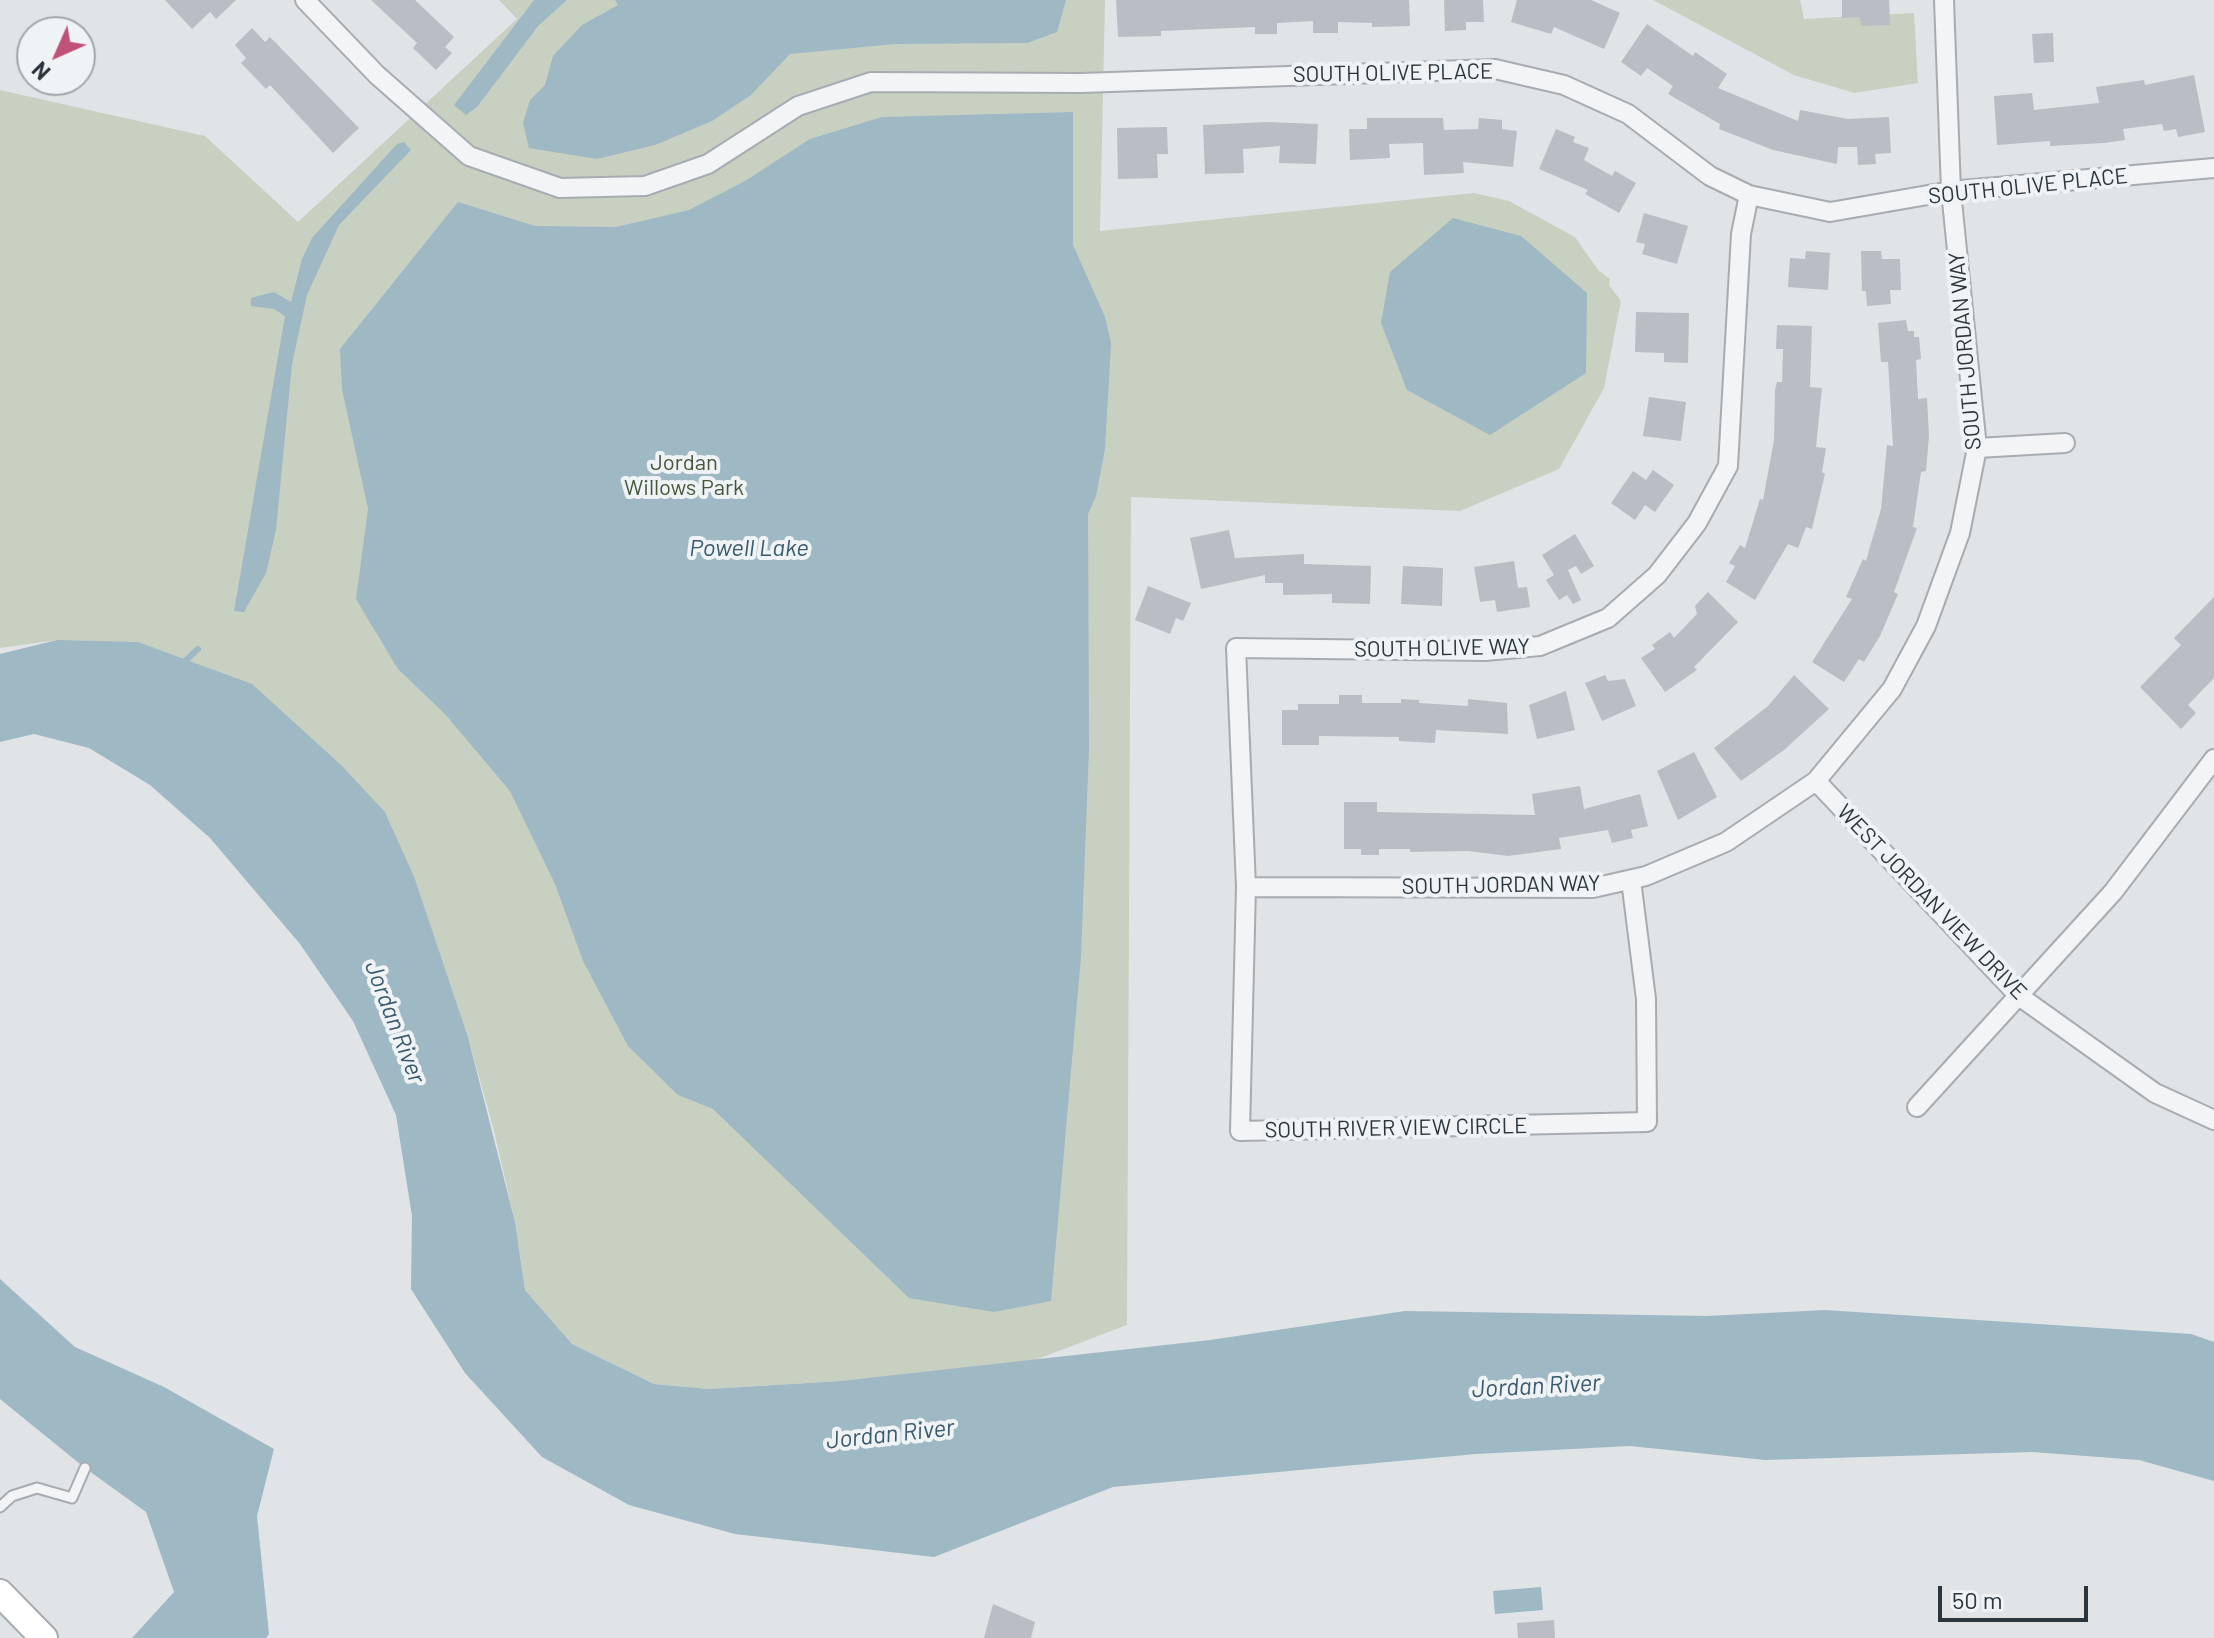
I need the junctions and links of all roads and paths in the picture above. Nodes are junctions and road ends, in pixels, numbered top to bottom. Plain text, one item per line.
1 (305, 0) edge
2 (1944, 0) edge
3 (2214, 168) edge
4 (1951, 191) junction
5 (1749, 195) junction
6 (2065, 443) dead end
7 (1977, 448) junction
8 (1236, 648) joint
9 (2214, 759) edge
10 (1816, 781) junction
11 (1631, 880) junction
12 (1246, 887) junction
13 (2019, 996) junction
14 (1917, 1107) dead end
15 (2214, 1120) edge
16 (85, 1468) dead end
17 (0, 1507) edge
18 (0, 1593) edge
19 (44, 1638) edge

1 - 5 street, SOUTH OLIVE PLACE
2 - 4 street, SOUTH JORDAN WAY
3 - 4 street, SOUTH OLIVE PLACE
4 - 5 street, SOUTH OLIVE PLACE
4 - 7 street, SOUTH JORDAN WAY
5 - 8 street, SOUTH OLIVE WAY
6 - 7 street
7 - 10 street, SOUTH JORDAN WAY
8 - 12 street, SOUTH RIVER VIEW CIRCLE
9 - 13 street
10 - 11 street, SOUTH JORDAN WAY
10 - 13 street, WEST JORDAN VIEW DRIVE
11 - 12 street, SOUTH JORDAN WAY
11 - 12 street, SOUTH RIVER VIEW CIRCLE
13 - 14 street
13 - 15 street, WEST JORDAN VIEW DRIVE
16 - 17 lane
18 - 19 main road

